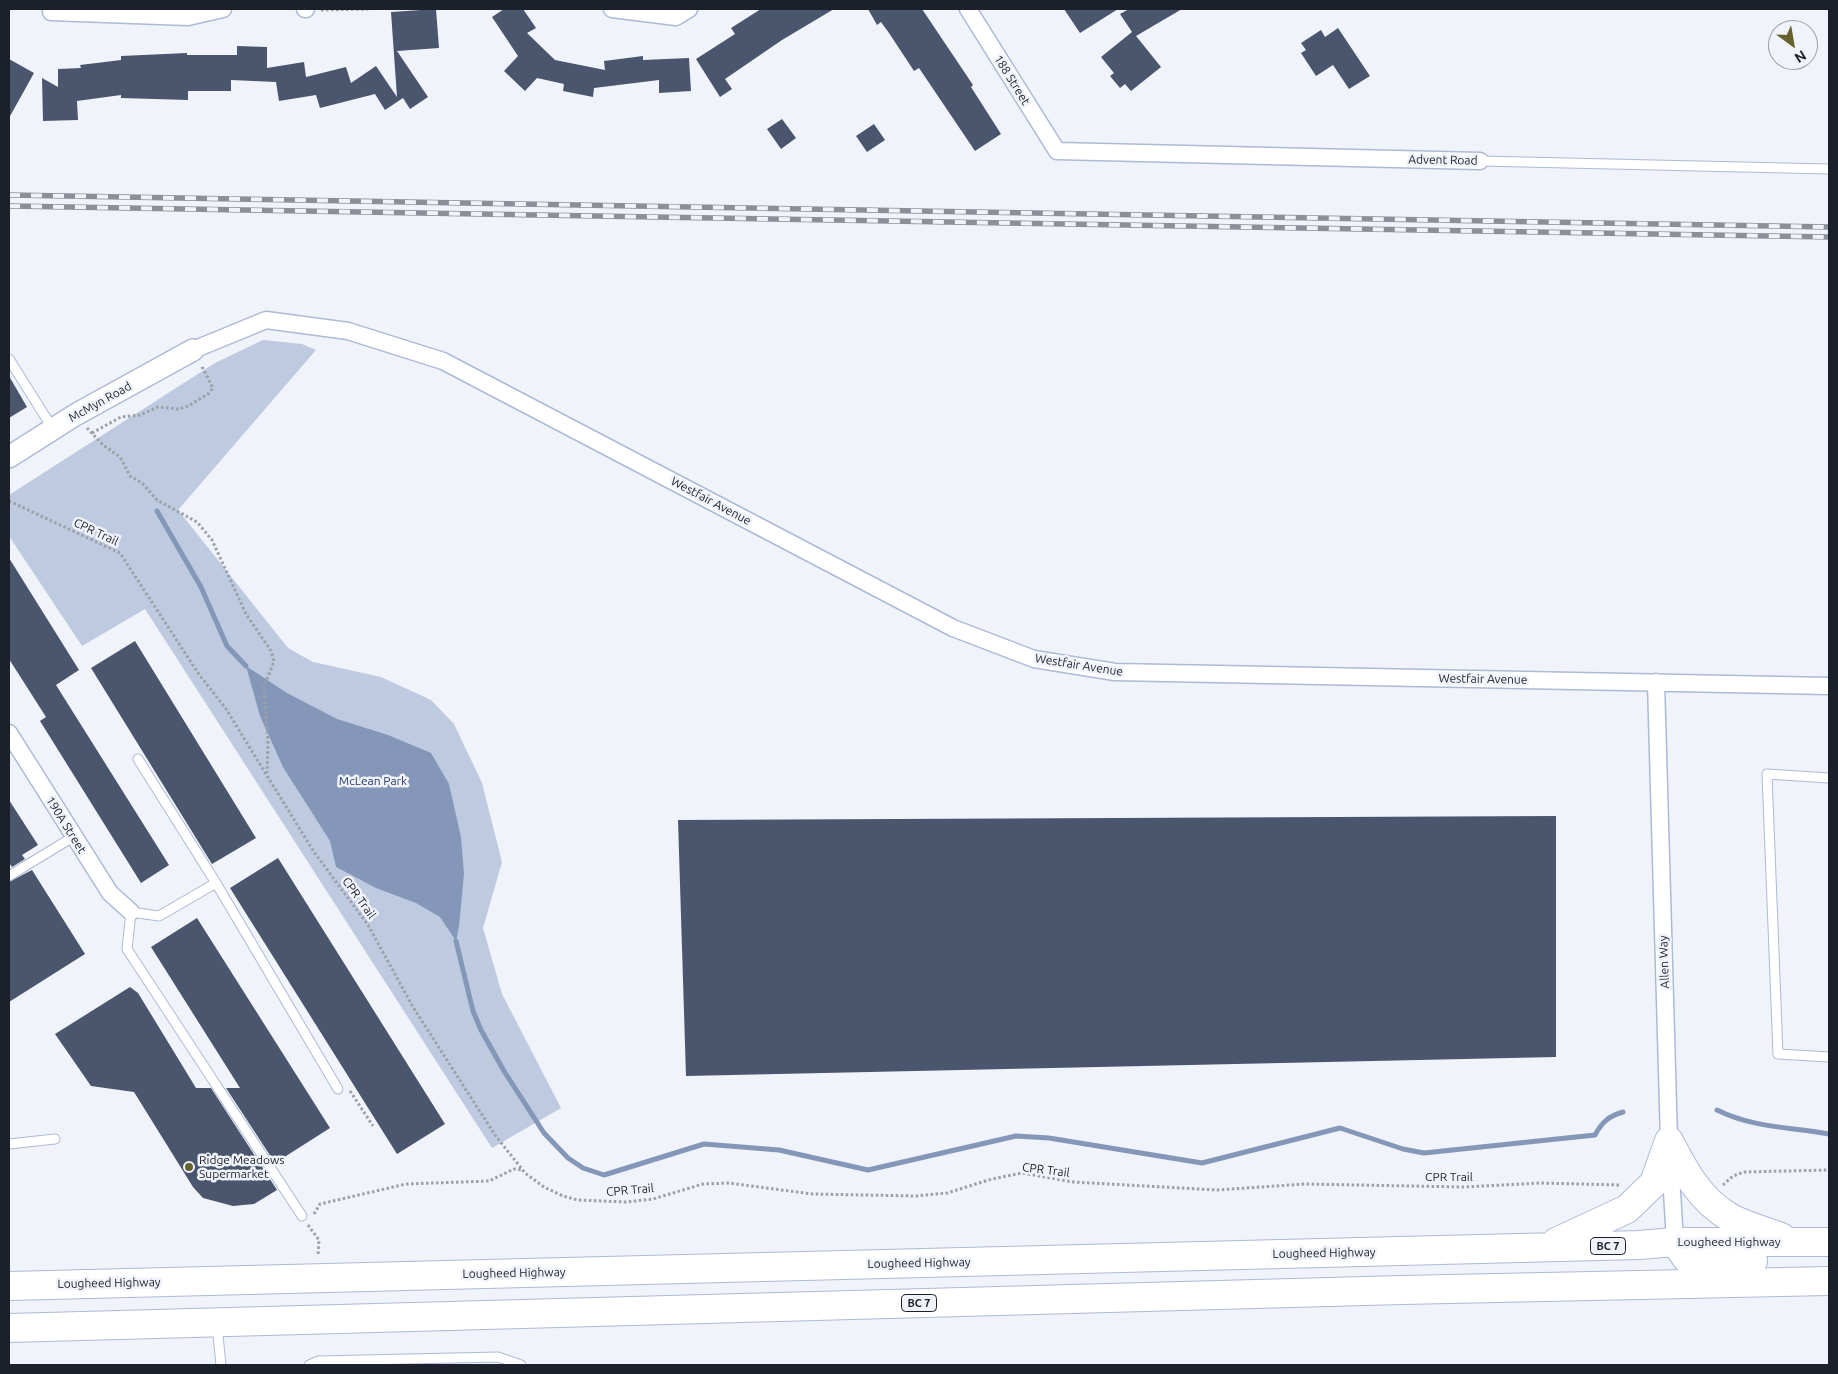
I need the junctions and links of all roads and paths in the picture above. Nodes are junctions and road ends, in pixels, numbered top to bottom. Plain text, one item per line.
1 (223, 9) edge
2 (305, 9) edge
3 (370, 9) edge
4 (612, 9) edge
5 (689, 9) edge
6 (968, 9) edge
7 (51, 12) dead end
8 (1057, 151) joint
9 (1480, 161) joint
10 (1829, 169) edge
11 (193, 350) junction
12 (9, 359) edge
13 (75, 415) junction
14 (54, 429) junction
15 (92, 433) junction
16 (9, 457) edge
17 (9, 501) edge
18 (1656, 682) junction
19 (1829, 686) edge
20 (9, 733) edge
21 (138, 759) dead end
22 (266, 774) junction
23 (1829, 778) edge
24 (73, 837) junction
25 (9, 876) edge
26 (216, 883) junction
27 (131, 912) junction
28 (1829, 1057) edge
29 (338, 1089) joint
30 (373, 1126) dead end
31 (55, 1140) dead end
32 (1669, 1141) junction
33 (9, 1144) edge
34 (523, 1170) junction
35 (1829, 1170) edge
36 (1624, 1185) dead end
37 (1721, 1187) dead end
38 (302, 1216) joint
39 (313, 1216) dead end
40 (1674, 1242) junction
41 (1794, 1242) junction
42 (1829, 1242) edge
43 (1541, 1248) junction
44 (318, 1256) dead end
45 (1829, 1259) edge
46 (1829, 1281) edge
47 (9, 1286) edge
48 (1402, 1290) junction
49 (217, 1321) junction
50 (9, 1328) edge
51 (222, 1365) edge
52 (308, 1365) edge
53 (521, 1365) edge

1 - 7 street
2 - 3 path
4 - 5 street
6 - 8 street, 188 Street
8 - 9 street, Advent Road
9 - 10 lane, Advent Road
11 - 13 street, McMyn Road
11 - 15 path
11 - 18 street, Westfair Avenue
12 - 14 lane
13 - 14 street, McMyn Road
13 - 15 path
14 - 16 street, McMyn Road
15 - 22 path
17 - 22 path, CPR Trail
18 - 19 street, Westfair Avenue
18 - 32 street, Allen Way
20 - 24 street, 190A Street
21 - 26 lane
22 - 34 path, CPR Trail
23 - 28 lane
24 - 25 lane
24 - 27 street, 190A Street
26 - 27 lane
26 - 29 lane
27 - 38 lane
29 - 30 path
31 - 33 lane
32 - 40 street, Allen Way
32 - 41 highway
32 - 43 highway
34 - 36 path, CPR Trail
34 - 39 path
35 - 37 path
38 - 44 path
40 - 41 highway, Lougheed Highway / BC 7
40 - 43 highway, Lougheed Highway / BC 7
40 - 45 highway
40 - 48 highway
41 - 42 highway, Lougheed Highway / BC 7
43 - 47 highway, Lougheed Highway / BC 7
46 - 48 highway, BC 7
48 - 49 highway, BC 7
49 - 50 highway, BC 7
49 - 51 lane
52 - 53 lane

